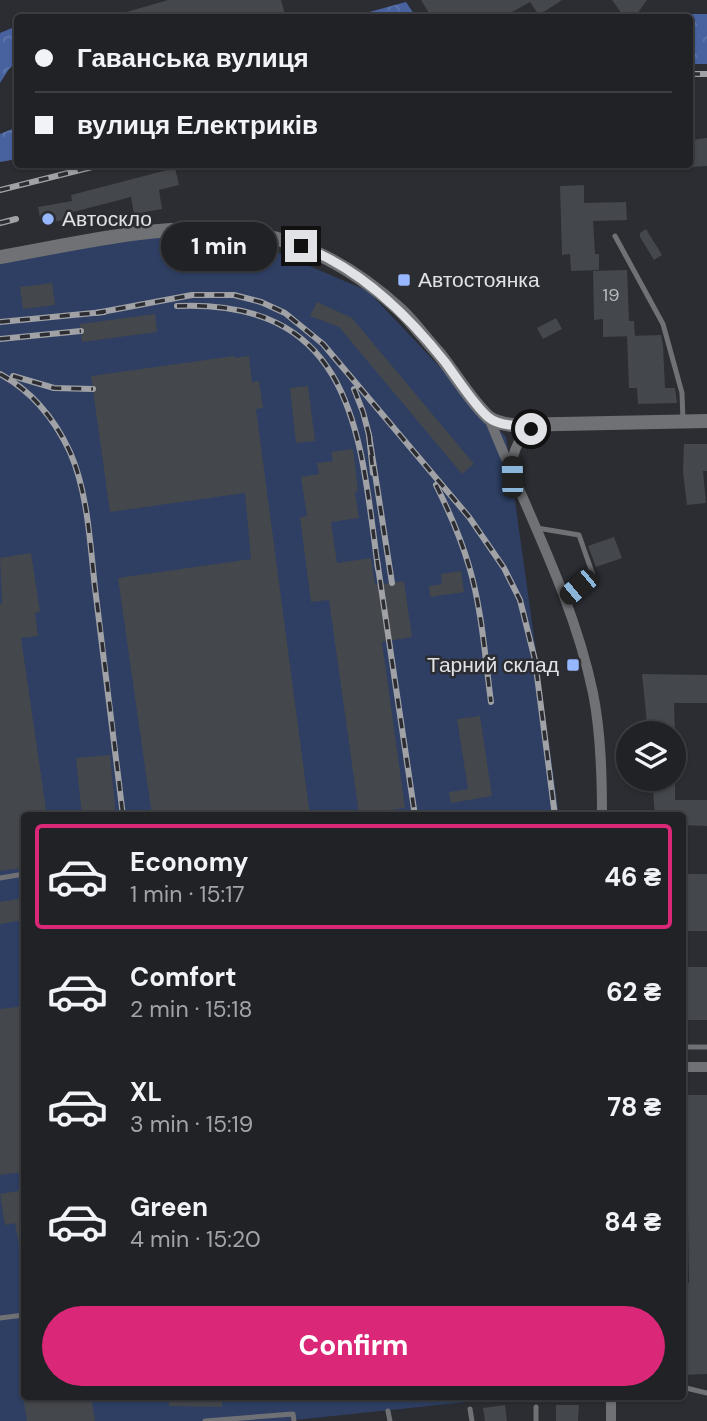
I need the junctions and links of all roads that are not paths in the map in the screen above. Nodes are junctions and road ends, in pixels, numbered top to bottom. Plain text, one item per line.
1 (615, 236) dead end
2 (0, 257) edge
3 (489, 418) junction
4 (707, 421) edge
5 (683, 422) junction
6 (540, 425) junction
7 (512, 477) junction
8 (535, 527) junction
9 (564, 599) junction
10 (602, 812) edge
11 (21, 874) edge
12 (0, 878) edge
13 (686, 1047) edge
14 (707, 1047) edge
15 (686, 1067) edge
16 (707, 1067) edge
17 (21, 1315) edge
18 (0, 1318) edge
19 (686, 1388) edge
20 (707, 1392) edge
21 (611, 1400) edge
22 (536, 1406) dead end
23 (470, 1409) dead end
24 (388, 1411) dead end
25 (205, 1421) edge
26 (294, 1421) edge
27 (390, 1421) edge
28 (471, 1421) edge
29 (536, 1421) edge
30 (611, 1421) edge

1 - 5 lane
2 - 3 street
3 - 6 street
3 - 7 street
4 - 5 street
5 - 6 street
6 - 7 street
7 - 8 street
8 - 9 street
8 - 9 lane
9 - 10 street
11 - 12 lane
13 - 14 lane
15 - 16 street
17 - 18 lane
19 - 20 lane
21 - 30 street
22 - 29 lane
23 - 28 lane
24 - 27 lane
25 - 26 lane

